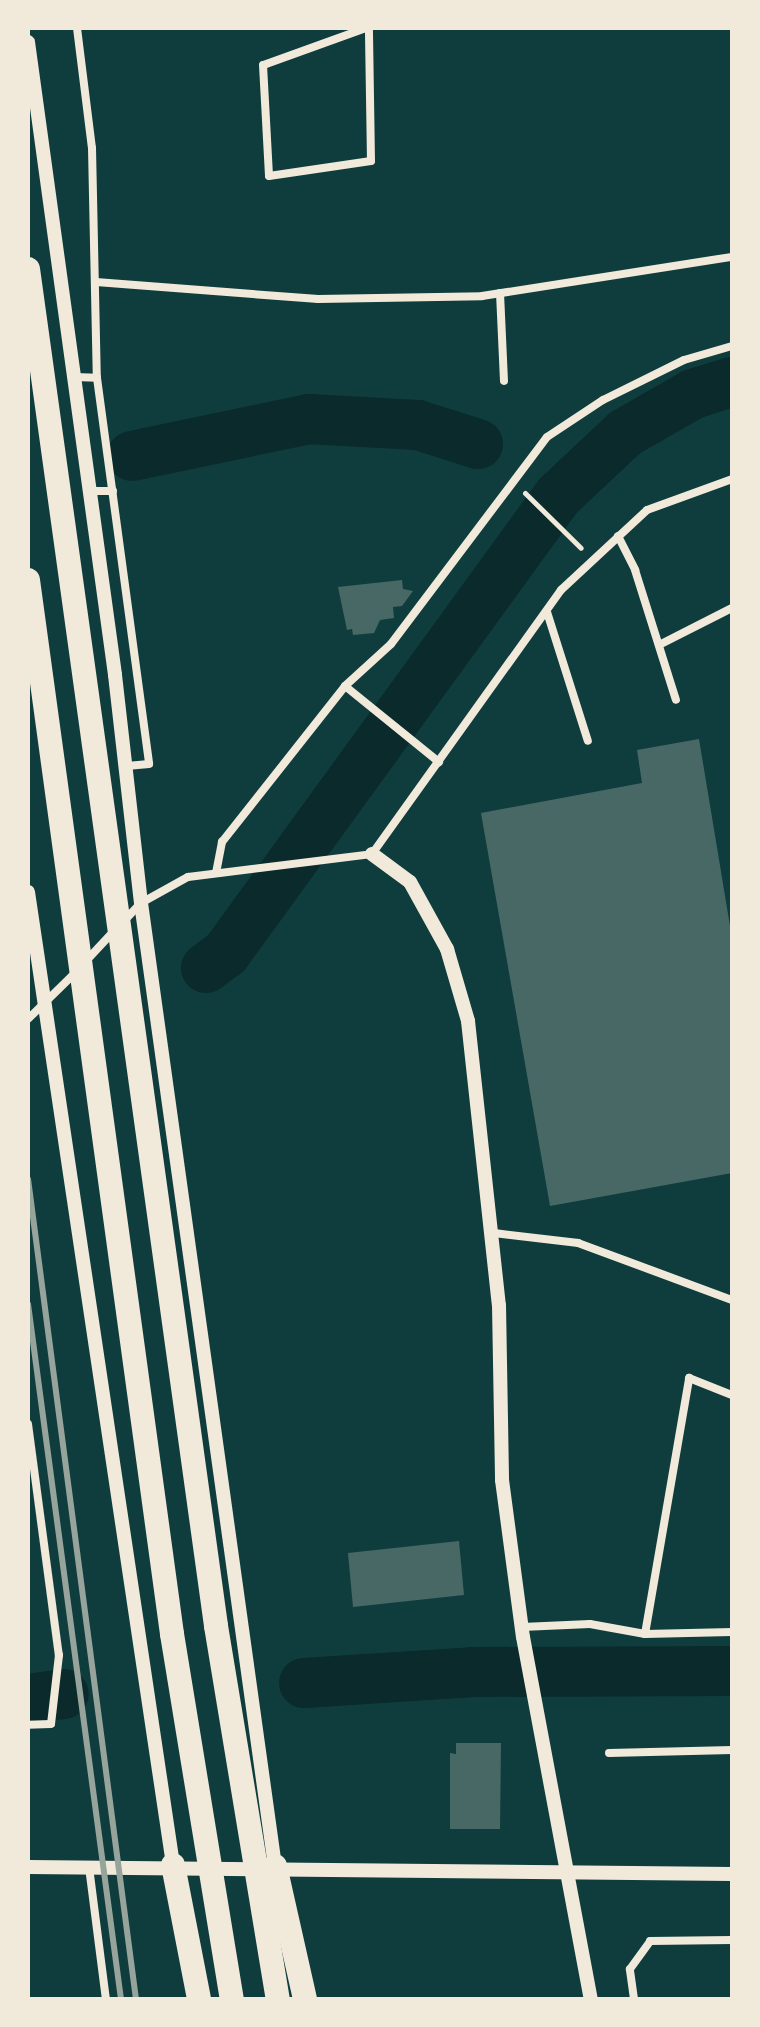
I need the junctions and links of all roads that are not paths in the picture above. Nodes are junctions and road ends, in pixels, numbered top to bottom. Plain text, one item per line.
1 (77, 28) edge
2 (368, 28) edge
3 (28, 42) edge
4 (732, 257) edge
5 (28, 269) edge
6 (96, 282) junction
7 (500, 293) junction
8 (732, 346) edge
9 (74, 377) junction
10 (97, 378) junction
11 (504, 381) dead end
12 (732, 479) edge
13 (87, 491) junction
14 (113, 491) junction
15 (618, 536) junction
16 (28, 580) edge
17 (732, 608) edge
18 (547, 612) junction
19 (659, 645) junction
20 (346, 687) junction
21 (676, 700) dead end
22 (588, 741) dead end
23 (438, 761) junction
24 (124, 766) junction
25 (372, 854) junction
26 (217, 873) junction
27 (28, 892) edge
28 (141, 903) junction
29 (42, 1009) junction
30 (28, 1019) edge
31 (494, 1233) junction
32 (732, 1300) edge
33 (732, 1395) edge
34 (28, 1424) edge
35 (522, 1632) junction
36 (732, 1632) edge
37 (645, 1634) junction
38 (28, 1725) edge
39 (732, 1750) edge
40 (609, 1753) dead end
41 (173, 1865) junction
42 (89, 1866) junction
43 (275, 1866) junction
44 (28, 1867) edge
45 (732, 1874) edge
46 (570, 1875) junction
47 (732, 1940) edge
48 (106, 1999) edge
49 (199, 1999) edge
50 (232, 1999) edge
51 (278, 1999) edge
52 (305, 1999) edge
53 (591, 1999) edge
54 (634, 1999) edge

1 - 6 street
2 - 2 street
3 - 9 street
4 - 7 street
5 - 51 highway
6 - 7 street
6 - 10 street
7 - 11 street
8 - 20 street
9 - 10 street
9 - 13 street
10 - 14 street
12 - 15 street
13 - 14 street
13 - 24 street
14 - 24 street
15 - 18 street
15 - 19 street
16 - 50 highway
17 - 19 street
18 - 22 street
18 - 23 street
19 - 21 street
20 - 23 street
20 - 26 street
23 - 25 street
24 - 28 street
25 - 26 street
25 - 31 street
26 - 28 street
27 - 29 street
28 - 29 street
28 - 43 street
29 - 30 street
29 - 41 street
31 - 32 street
31 - 35 street
33 - 37 street
34 - 38 street
35 - 37 street
35 - 46 street
36 - 37 street
39 - 40 street
41 - 42 street
41 - 43 street
41 - 49 highway
42 - 44 street
42 - 48 street
43 - 46 street
43 - 52 highway
45 - 46 street
46 - 53 street
47 - 54 street

